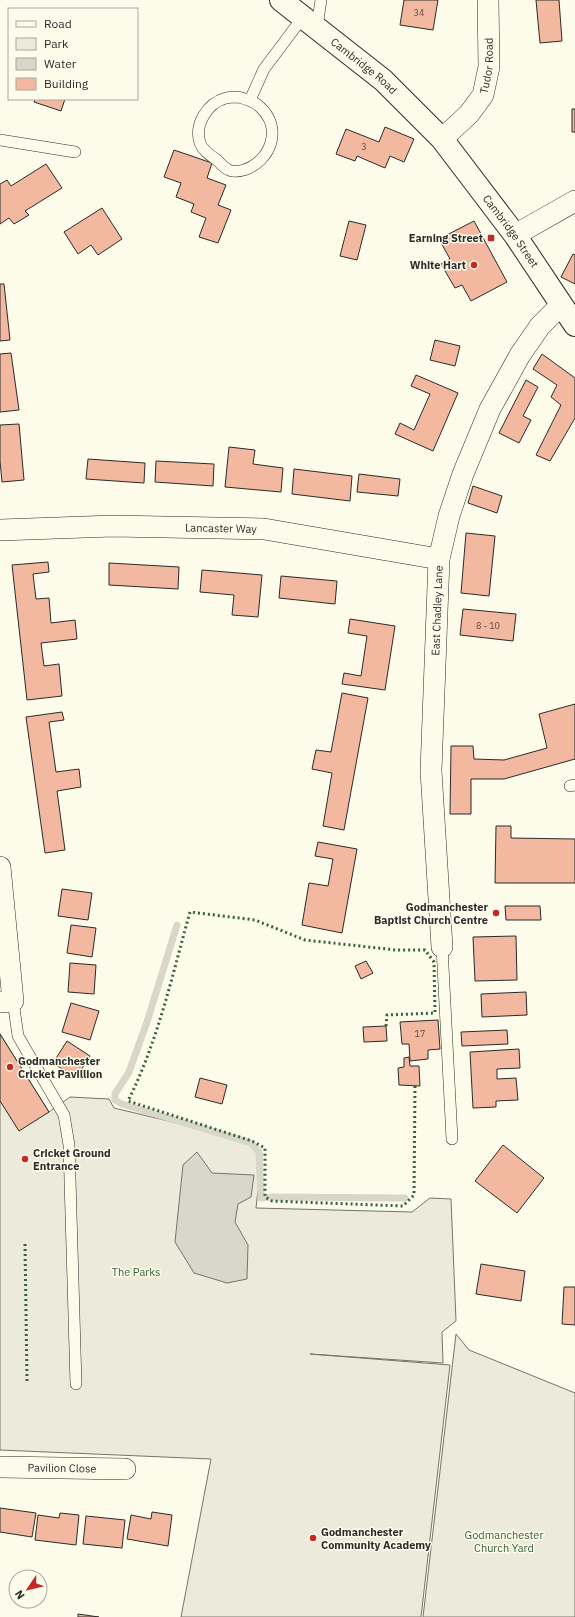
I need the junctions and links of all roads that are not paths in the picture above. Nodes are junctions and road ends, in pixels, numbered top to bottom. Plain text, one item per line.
1 (281, 0) edge
2 (321, 0) edge
3 (488, 0) edge
4 (310, 22) junction
5 (250, 100) junction
6 (442, 139) junction
7 (0, 140) edge
8 (75, 152) dead end
9 (575, 201) edge
10 (515, 235) junction
11 (561, 305) junction
12 (575, 325) edge
13 (0, 530) edge
14 (439, 559) junction
15 (0, 867) edge
16 (442, 947) joint
17 (6, 1002) edge
18 (452, 1139) dead end
19 (76, 1384) dead end
20 (0, 1467) edge
21 (125, 1469) dead end

1 - 4 main road, Cambridge Road
2 - 4 lane
3 - 6 street, Tudor Road
4 - 5 lane
4 - 6 main road, Cambridge Road
5 - 5 lane
6 - 10 main road, Cambridge Street
7 - 8 lane
9 - 10 street
10 - 11 main road, Cambridge Street
11 - 12 main road, Cambridge Street
11 - 14 street, East Chadley Lane
13 - 14 street, Lancaster Way
14 - 16 street, East Chadley Lane
15 - 17 street
16 - 18 lane
17 - 19 lane
20 - 21 street, Pavilion Close

